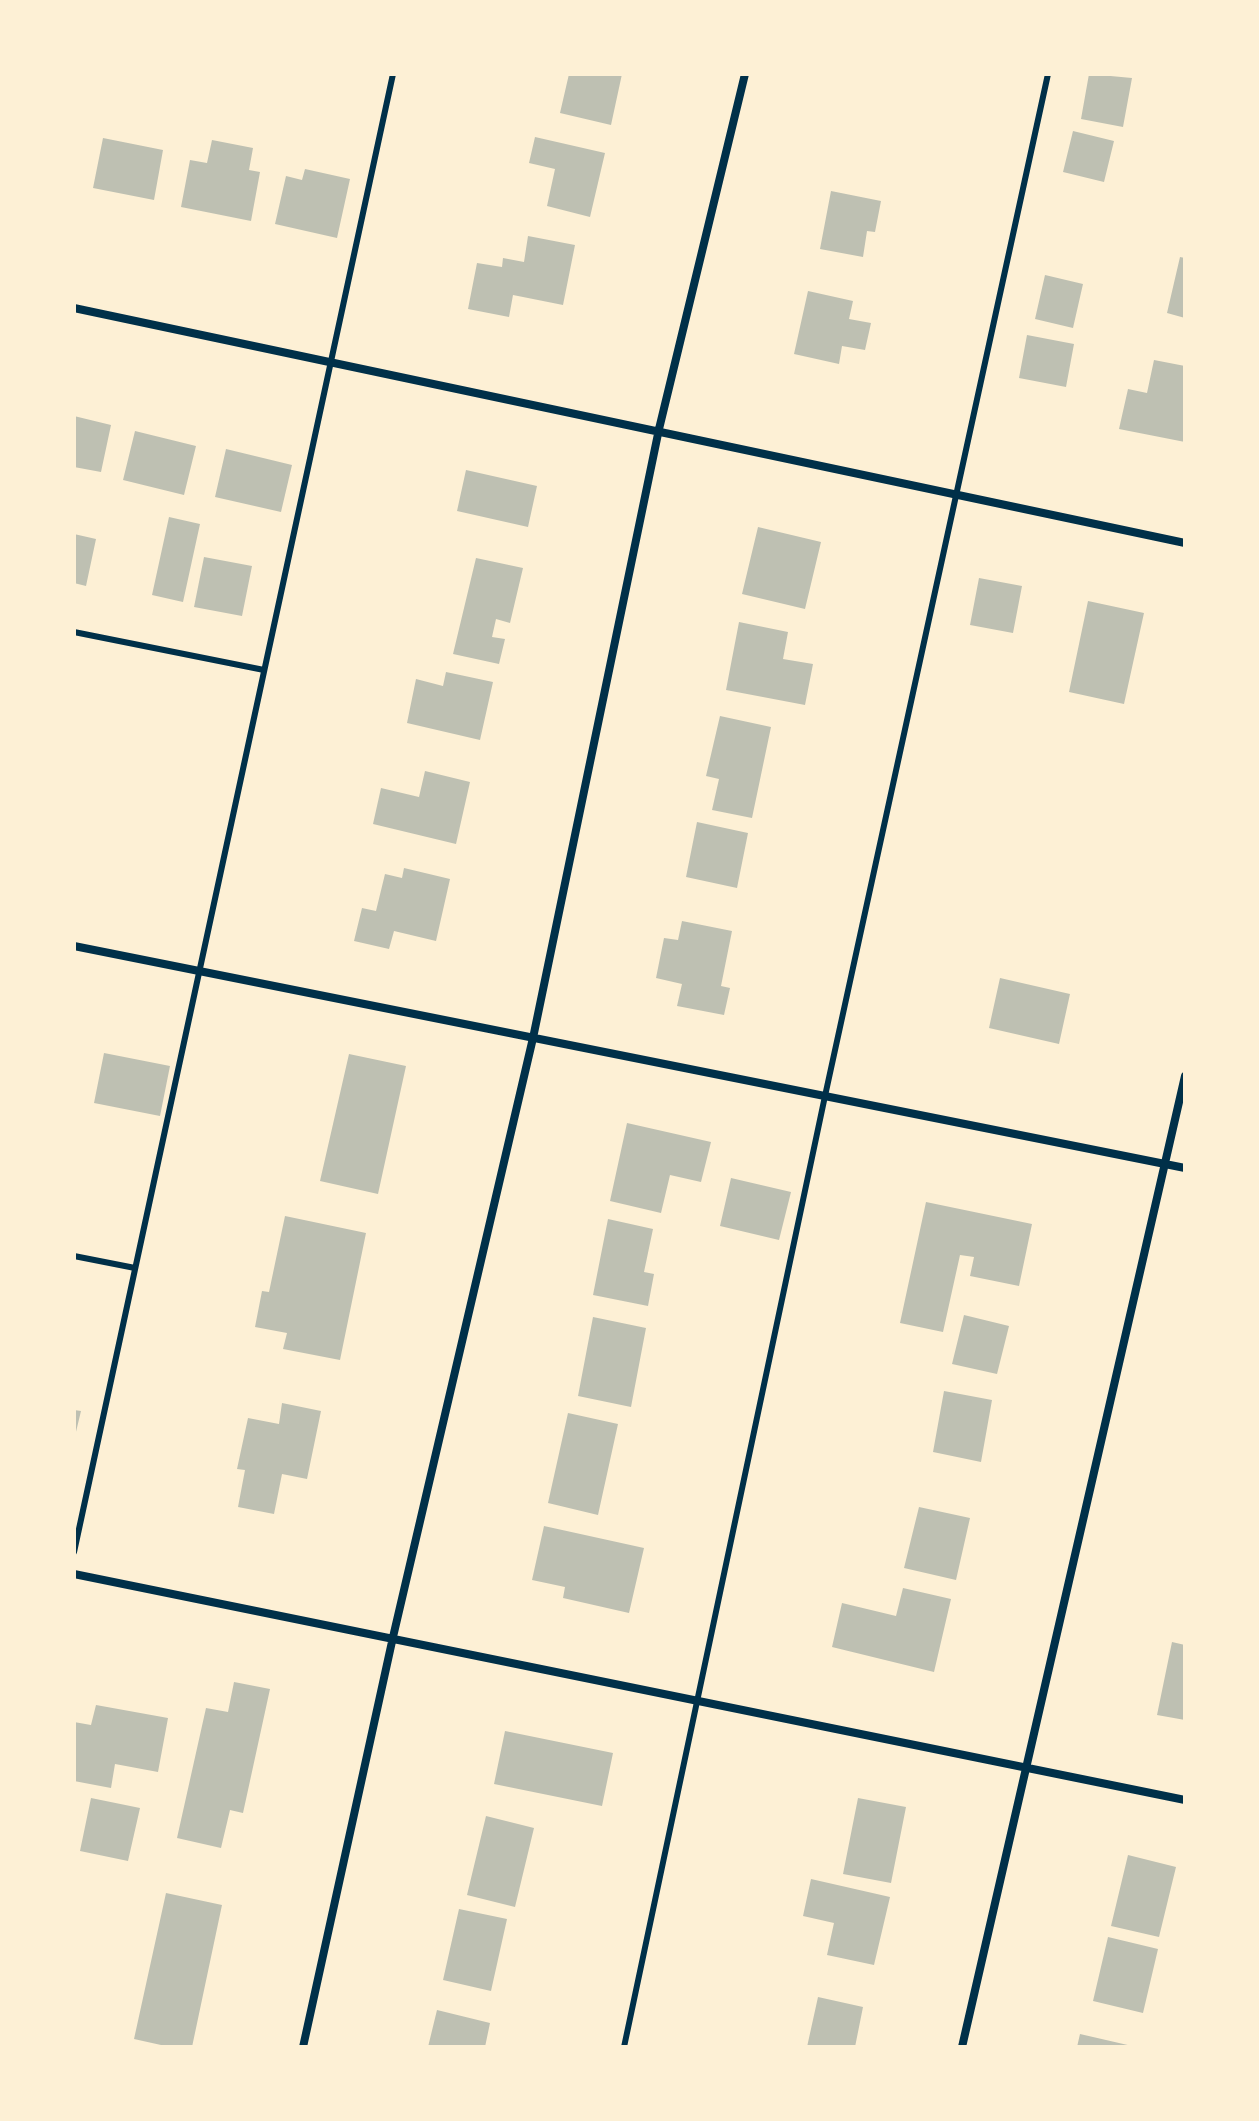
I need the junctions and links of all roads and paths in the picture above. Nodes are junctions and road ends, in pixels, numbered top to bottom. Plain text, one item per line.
1 (393, 74) edge
2 (745, 74) edge
3 (1048, 74) edge
4 (74, 308) edge
5 (330, 361) junction
6 (659, 429) junction
7 (957, 494) junction
8 (1185, 543) edge
9 (74, 632) edge
10 (264, 670) junction
11 (74, 946) edge
12 (200, 971) junction
13 (533, 1038) junction
14 (1185, 1076) edge
15 (825, 1096) junction
16 (1165, 1163) junction
17 (1185, 1168) edge
18 (74, 1256) edge
19 (135, 1268) junction
20 (74, 1552) edge
21 (74, 1574) edge
22 (393, 1637) junction
23 (699, 1699) junction
24 (1025, 1765) junction
25 (1185, 1800) edge
26 (303, 2047) edge
27 (624, 2047) edge
28 (962, 2047) edge

1 - 5 lane
2 - 6 street
3 - 7 lane
4 - 5 street
5 - 6 street
5 - 10 lane
6 - 7 street
6 - 13 street
7 - 8 street
7 - 15 lane
9 - 10 lane
10 - 12 lane
11 - 12 street
12 - 13 street
12 - 19 lane
13 - 15 street
13 - 22 street
14 - 16 street
15 - 16 street
15 - 23 lane
16 - 17 street
16 - 24 street
18 - 19 lane
19 - 20 lane
21 - 22 street
22 - 23 street
22 - 26 street
23 - 24 street
23 - 27 lane
24 - 25 street
24 - 28 street

